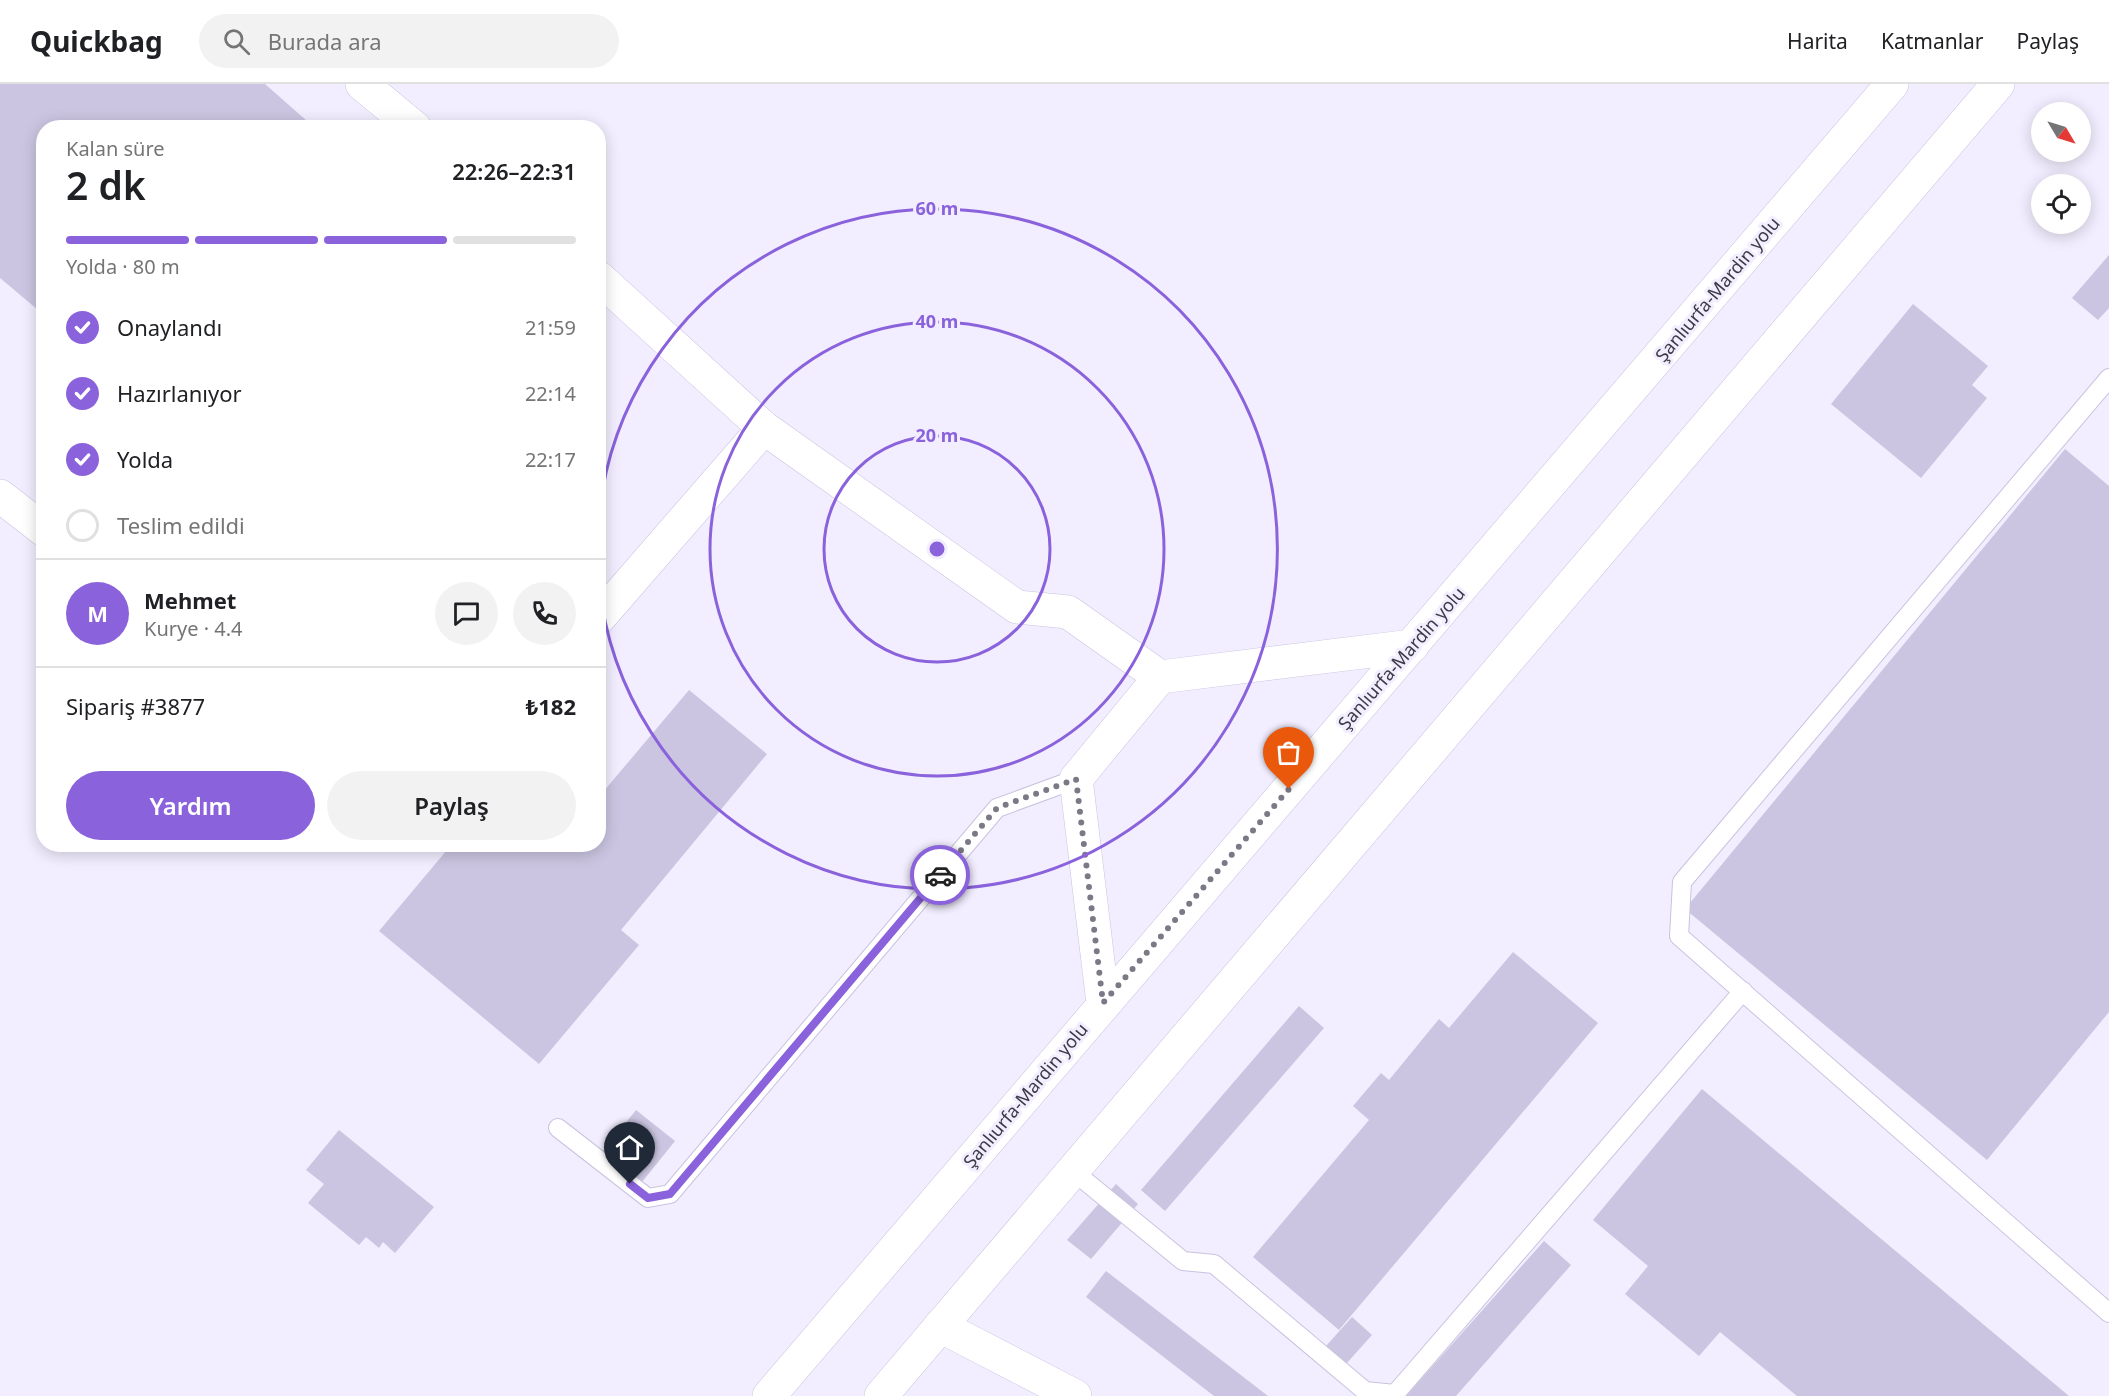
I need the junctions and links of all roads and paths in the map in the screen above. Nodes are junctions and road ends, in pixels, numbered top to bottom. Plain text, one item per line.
1 (362, 84) edge
2 (1892, 84) edge
3 (1998, 84) edge
4 (405, 120) edge
5 (606, 284) edge
6 (2109, 378) edge
7 (764, 428) junction
8 (0, 496) edge
9 (36, 524) edge
10 (606, 610) edge
11 (1412, 646) junction
12 (1160, 677) junction
13 (1076, 779) junction
14 (1743, 991) junction
15 (1103, 1003) junction
16 (558, 1128) dead end
17 (1073, 1171) junction
18 (2109, 1313) edge
19 (940, 1326) junction
20 (1365, 1393) edge
21 (769, 1396) edge
22 (881, 1396) edge
23 (1075, 1396) edge

1 - 4 main road
2 - 11 main road, Şanlıurfa-Mardin yolu
3 - 17 main road
5 - 7 main road
6 - 14 lane
7 - 10 main road
7 - 12 main road
8 - 9 main road
11 - 12 main road
11 - 15 main road, Şanlıurfa-Mardin yolu
12 - 13 main road
13 - 15 main road
13 - 16 lane
14 - 18 lane
14 - 20 lane
15 - 21 main road, Şanlıurfa-Mardin yolu
17 - 19 main road
17 - 20 lane
19 - 22 main road
19 - 23 main road

